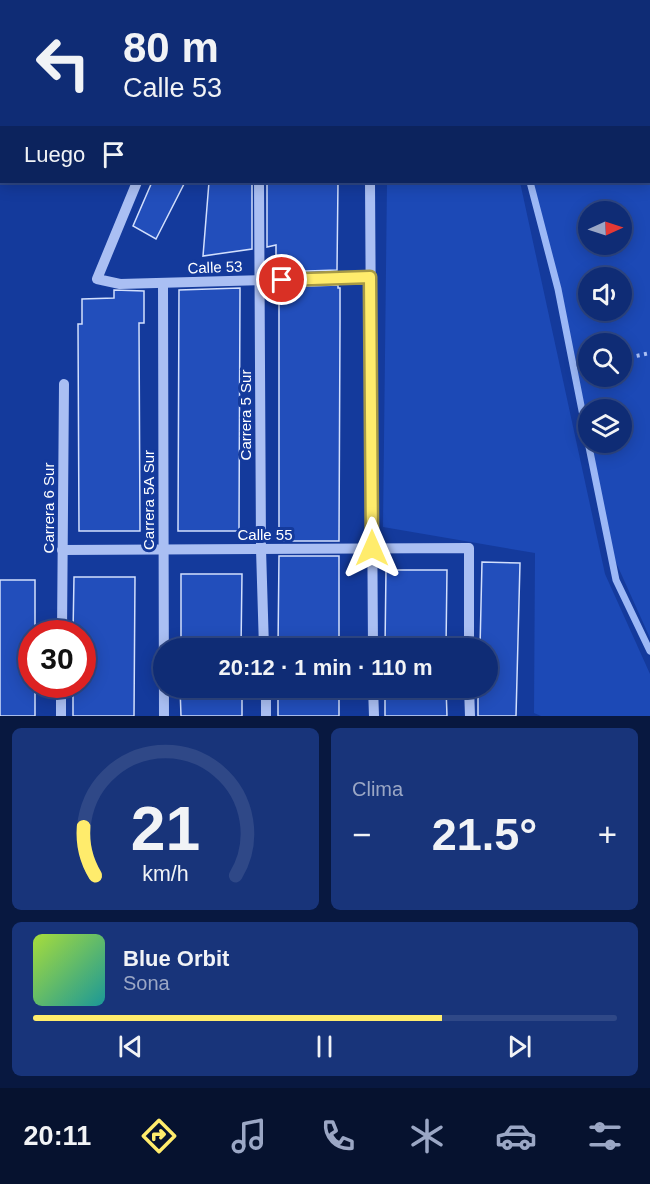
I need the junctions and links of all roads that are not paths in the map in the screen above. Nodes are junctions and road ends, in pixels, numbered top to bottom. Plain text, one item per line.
1 (137, 183) edge
2 (259, 183) edge
3 (370, 183) edge
4 (370, 277) junction
5 (260, 280) junction
6 (163, 283) junction
7 (64, 384) dead end
8 (372, 548) junction
9 (164, 549) junction
10 (261, 549) junction
11 (62, 550) junction
12 (62, 620) edge
13 (264, 638) edge
14 (373, 638) edge
15 (469, 638) edge
16 (61, 698) edge
17 (266, 698) edge
18 (373, 698) edge
19 (469, 698) edge
20 (61, 716) edge
21 (164, 716) edge
22 (266, 716) edge
23 (374, 716) edge
24 (470, 716) edge

1 - 6 street, Calle 53
2 - 5 street, Carrera 5 Sur
3 - 4 street
4 - 5 street, Calle 53
4 - 8 street
5 - 6 street, Calle 53
5 - 10 street, Carrera 5 Sur
6 - 9 street, Carrera 5A Sur
7 - 11 street, Carrera 6 Sur
8 - 10 street, Calle 55
8 - 14 street
8 - 15 street, Calle 55
9 - 10 street, Calle 55
9 - 11 street, Calle 55
9 - 21 street, Carrera 5A Sur
10 - 13 street, Carrera 5 Sur
11 - 12 street, Carrera 6 Sur
16 - 20 street
17 - 22 street
18 - 23 street
19 - 24 street

